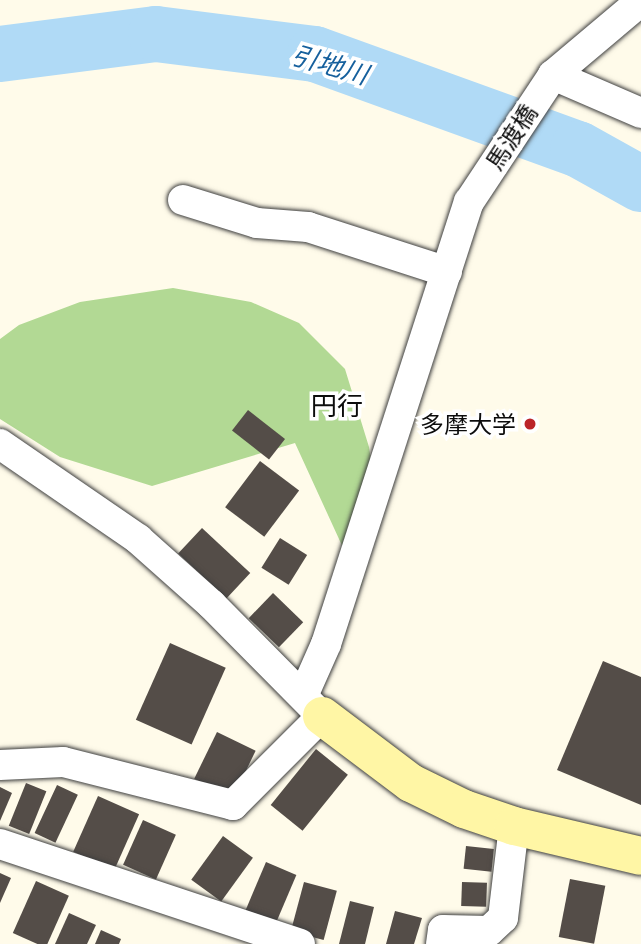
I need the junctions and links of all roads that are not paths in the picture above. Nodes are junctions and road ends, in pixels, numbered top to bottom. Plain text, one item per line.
1 (641, 1) edge
2 (550, 80) junction
3 (641, 113) edge
4 (183, 200) dead end
5 (447, 272) junction
6 (0, 444) edge
7 (312, 706) junction
8 (0, 765) edge
9 (514, 826) junction
10 (0, 844) edge
11 (641, 856) edge
12 (300, 944) edge
13 (441, 944) edge

1 - 2 street, 馬渡橋
2 - 3 street
2 - 5 street, 馬渡橋
4 - 5 street
5 - 7 street, 馬渡橋
6 - 7 street
7 - 8 street
7 - 9 street
9 - 11 street
9 - 13 street
10 - 12 street

